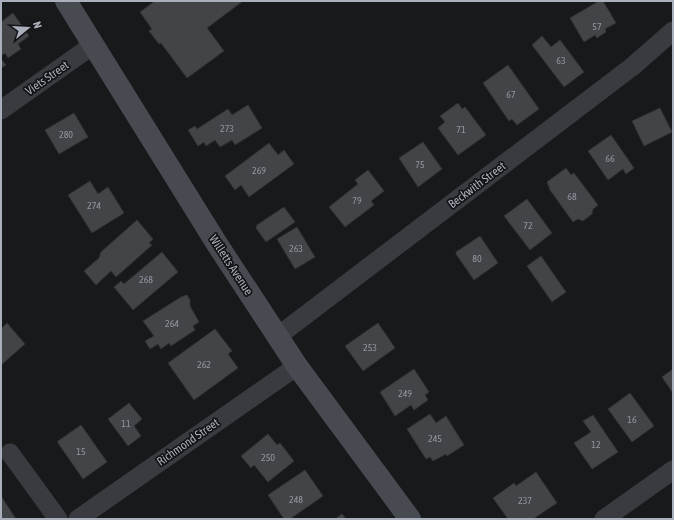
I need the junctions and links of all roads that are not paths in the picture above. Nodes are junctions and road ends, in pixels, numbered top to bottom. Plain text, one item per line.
1 (66, 1) edge
2 (673, 31) edge
3 (93, 45) junction
4 (1, 110) edge
5 (278, 336) junction
6 (298, 366) junction
7 (10, 453) dead end
8 (673, 470) edge
9 (58, 519) edge
10 (78, 519) edge
11 (410, 519) edge
12 (604, 519) edge

1 - 3 street, Willetts Avenue
2 - 5 street, Beckwith Street
3 - 4 street, Viets Street
3 - 5 street, Willetts Avenue
5 - 6 street, Willetts Avenue
6 - 10 street, Richmond Street
6 - 11 street, Willetts Avenue
7 - 9 street
8 - 12 street

